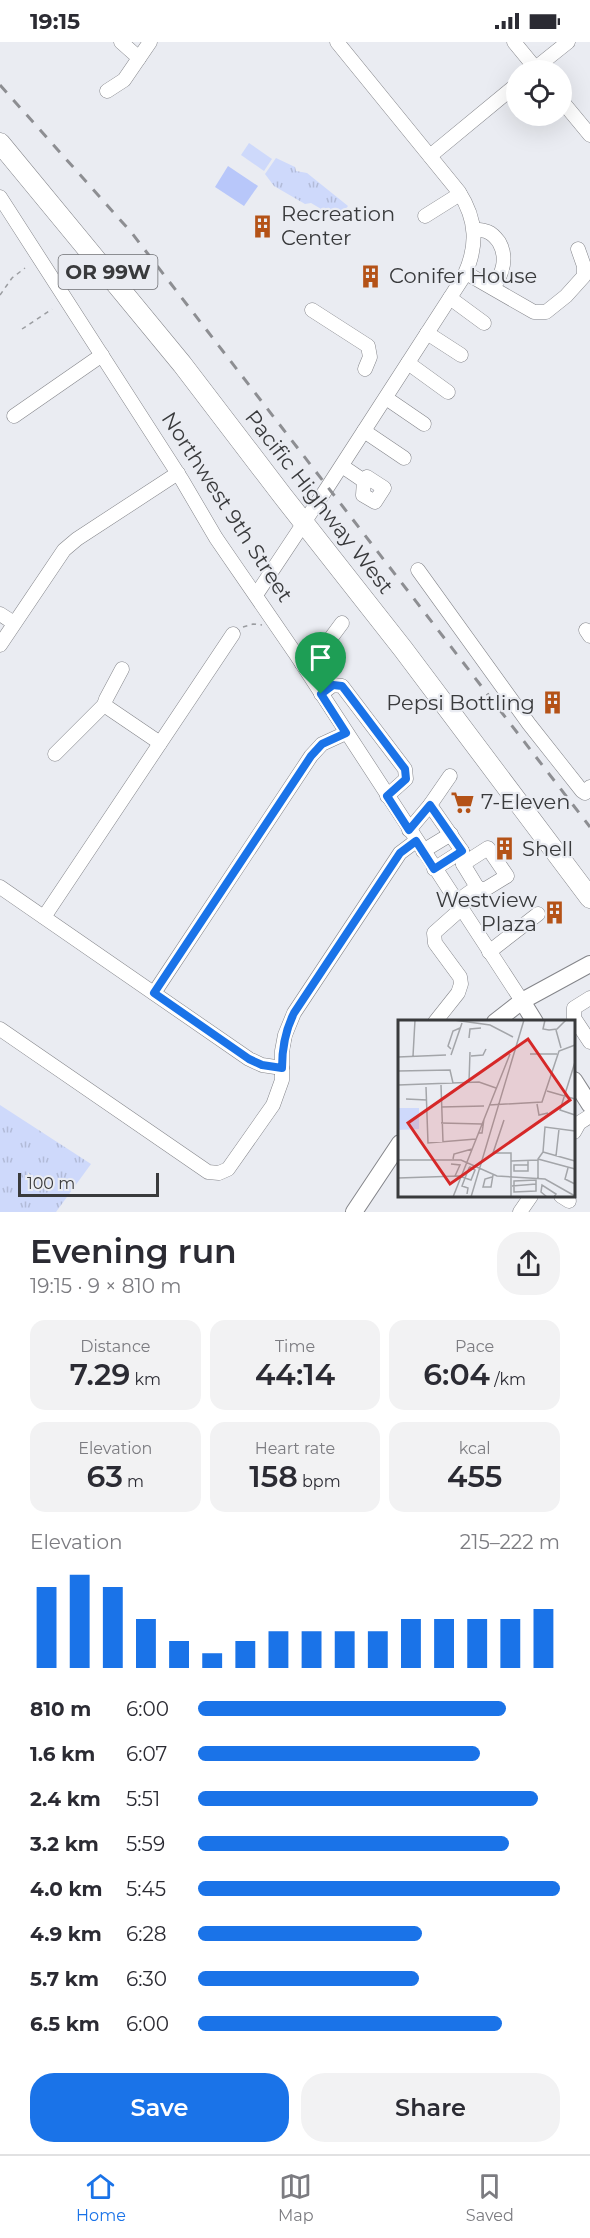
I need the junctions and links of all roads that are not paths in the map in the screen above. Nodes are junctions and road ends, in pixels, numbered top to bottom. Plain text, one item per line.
1 (121, 42) edge
2 (150, 42) edge
3 (337, 42) edge
4 (513, 42) edge
5 (568, 42) edge
6 (139, 58) junction
7 (527, 60) edge
8 (547, 60) edge
9 (107, 92) dead end
10 (506, 93) edge
11 (572, 113) edge
12 (590, 135) edge
13 (0, 143) edge
14 (430, 156) junction
15 (460, 194) junction
16 (0, 197) edge
17 (425, 216) dead end
18 (474, 229) junction
19 (578, 249) dead end
20 (466, 273) junction
21 (494, 288) junction
22 (450, 298) junction
23 (312, 310) dead end
24 (484, 323) dead end
25 (428, 333) junction
26 (461, 355) dead end
27 (102, 356) junction
28 (408, 363) junction
29 (365, 369) dead end
30 (448, 392) dead end
31 (386, 398) junction
32 (14, 416) dead end
33 (424, 424) dead end
34 (364, 431) junction
35 (404, 458) dead end
36 (342, 466) junction
37 (178, 473) junction
38 (364, 481) dead end
39 (304, 522) junction
40 (418, 570) dead end
41 (256, 595) junction
42 (0, 614) edge
43 (14, 623) junction
44 (342, 624) dead end
45 (233, 634) road end
46 (0, 645) edge
47 (302, 664) junction
48 (122, 669) dead end
49 (321, 694) junction
50 (105, 705) junction
51 (346, 733) junction
52 (160, 743) junction
53 (55, 754) dead end
54 (450, 776) dead end
55 (590, 787) edge
56 (387, 796) junction
57 (430, 805) junction
58 (451, 834) junction
59 (416, 841) junction
60 (462, 858) junction
61 (434, 869) junction
62 (0, 887) edge
63 (477, 887) junction
64 (590, 898) edge
65 (459, 906) junction
66 (538, 914) dead end
67 (44, 917) junction
68 (489, 952) junction
69 (590, 964) edge
70 (154, 993) junction
71 (590, 998) edge
72 (522, 1001) junction
73 (437, 1020) edge
74 (498, 1020) edge
75 (534, 1020) edge
76 (0, 1029) edge
77 (590, 1042) edge
78 (282, 1068) junction
79 (575, 1083) edge
80 (590, 1105) edge
81 (590, 1116) edge
82 (575, 1129) edge
83 (398, 1145) edge
84 (530, 1197) edge
85 (354, 1212) edge
86 (520, 1212) edge

1 - 6 street
2 - 6 street
3 - 14 street
4 - 7 street
5 - 8 street
6 - 9 street
10 - 14 street
11 - 12 street
13 - 39 highway, Pacific Highway West / OR 99W
14 - 15 street
15 - 17 street
15 - 18 street
16 - 27 street, Northwest 9th Street
18 - 20 street
18 - 21 street
19 - 21 street
20 - 21 street
20 - 22 street
22 - 24 street
22 - 25 street
23 - 29 street
25 - 26 street
25 - 28 street
27 - 32 street
27 - 37 street, Northwest 9th Street
28 - 30 street
28 - 31 street
31 - 33 street
31 - 34 street
34 - 35 street
34 - 36 street
36 - 38 street
36 - 39 street
37 - 41 street, Northwest 9th Street
37 - 43 street
39 - 41 street
39 - 64 highway, Pacific Highway West / OR 99W
40 - 55 street
41 - 47 street, Northwest 9th Street
42 - 43 street
43 - 46 street
44 - 47 street
45 - 52 street
47 - 49 street, Northwest 9th Street
48 - 50 street
49 - 51 street, Northwest 9th Street
49 - 56 street
50 - 52 street
50 - 53 street
51 - 56 street, Northwest 9th Street
51 - 70 street
52 - 67 street
54 - 57 street
56 - 59 street, Northwest 9th Street
57 - 58 street
57 - 59 street
58 - 59 street
58 - 60 street
59 - 61 street, Northwest 9th Street
59 - 78 street
60 - 61 street
60 - 63 street
60 - 63 street
61 - 65 street, Northwest 9th Street
62 - 67 street
63 - 65 street
65 - 68 street, Northwest 9th Street
65 - 73 street
66 - 68 street
67 - 70 street
68 - 72 street, Northwest 9th Street
69 - 72 main road
70 - 78 street
71 - 77 street
72 - 74 main road
72 - 75 main road, Northwest 9th Street
76 - 78 street
79 - 80 main road
81 - 82 street
83 - 85 main road
84 - 86 street

